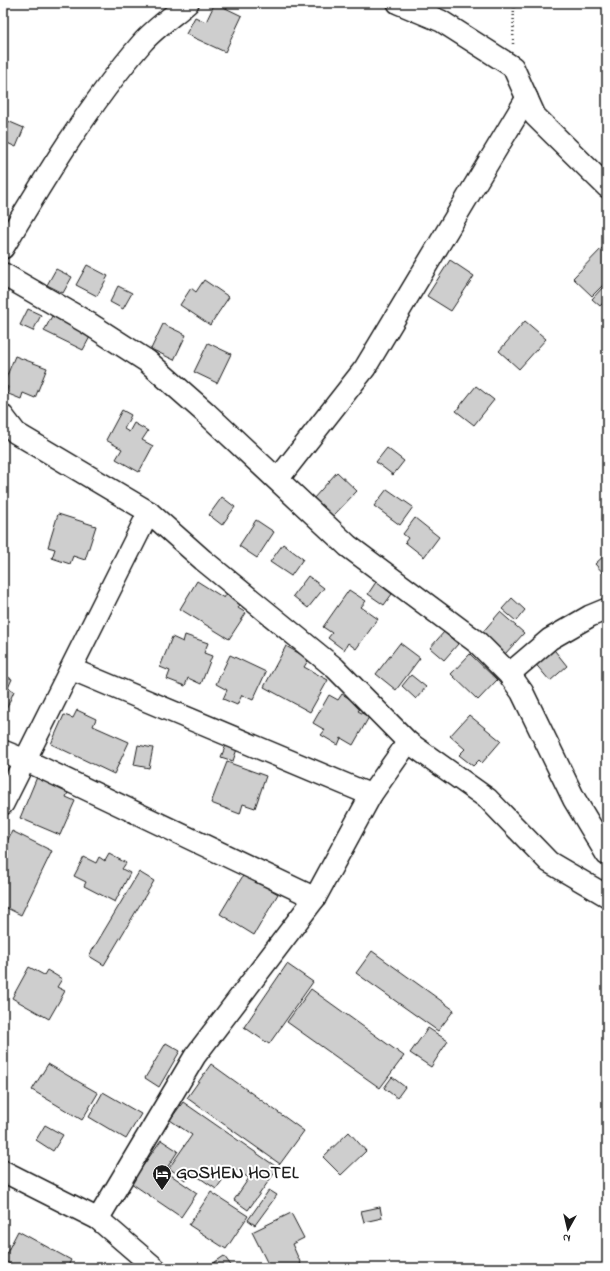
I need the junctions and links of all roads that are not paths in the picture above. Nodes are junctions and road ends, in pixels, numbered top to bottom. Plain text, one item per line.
1 (188, 3) edge
2 (398, 3) edge
3 (527, 98) junction
4 (607, 187) edge
5 (3, 248) edge
6 (3, 274) edge
7 (3, 416) edge
8 (278, 479) junction
9 (149, 512) junction
10 (607, 609) edge
11 (71, 669) junction
12 (509, 674) junction
13 (408, 742) junction
14 (3, 751) edge
15 (25, 760) junction
16 (371, 795) junction
17 (3, 804) edge
18 (607, 854) edge
19 (607, 896) edge
20 (316, 898) junction
21 (3, 1172) edge
22 (98, 1219) junction
23 (156, 1268) edge

1 - 5 street
2 - 3 street
3 - 4 street
3 - 8 street
6 - 8 street
7 - 9 street
8 - 12 street
9 - 11 street
9 - 13 street
10 - 12 street
11 - 15 street
11 - 16 street
12 - 18 street
13 - 16 street
13 - 19 street
14 - 15 street
15 - 17 street
15 - 20 street
16 - 20 street
20 - 22 street
21 - 22 street
22 - 23 street

